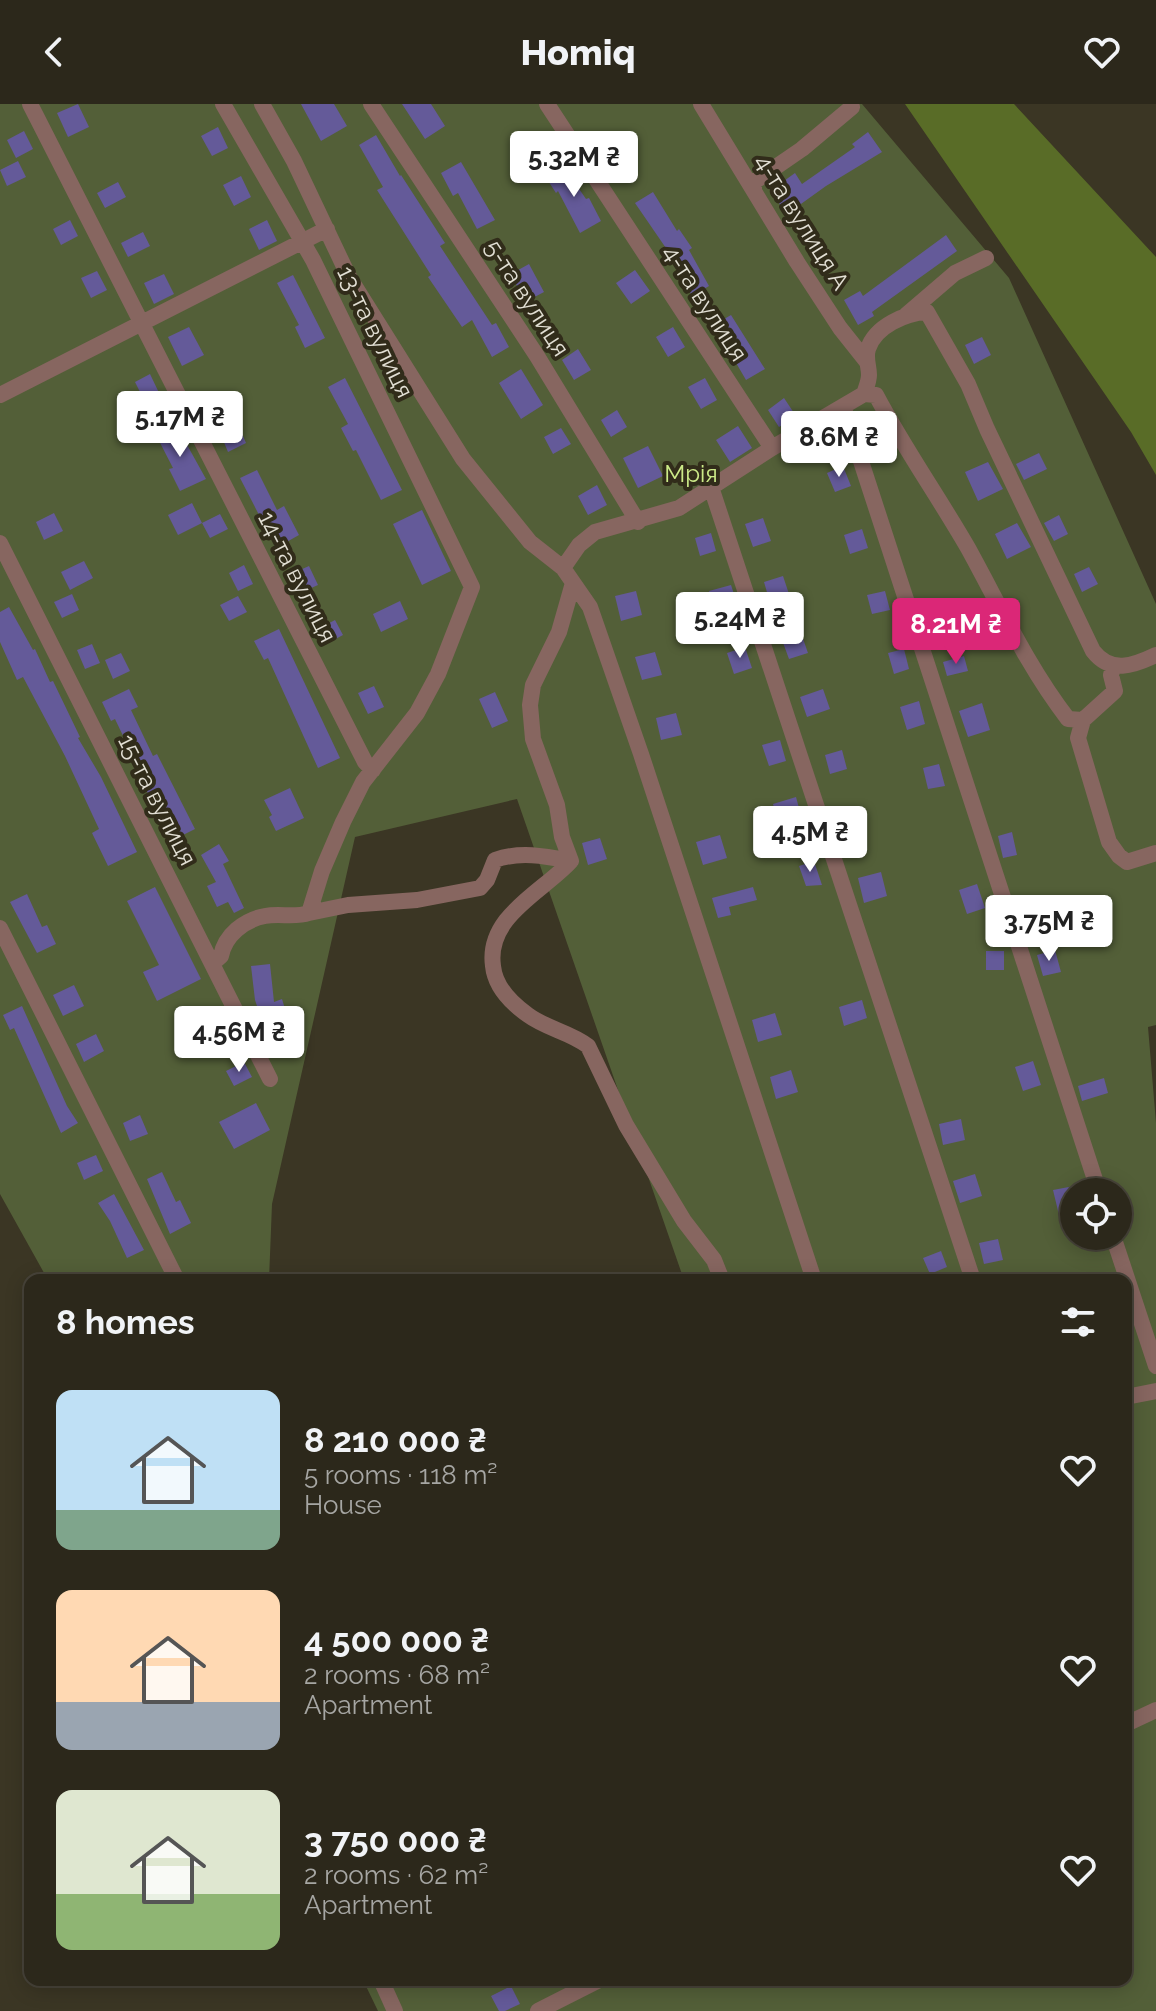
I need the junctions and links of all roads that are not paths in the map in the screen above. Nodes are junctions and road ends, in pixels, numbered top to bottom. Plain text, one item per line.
1 (30, 104) edge
2 (223, 104) edge
3 (262, 104) edge
4 (371, 104) edge
5 (547, 104) edge
6 (701, 104) edge
7 (852, 107) dead end
8 (754, 190) junction
9 (327, 229) junction
10 (302, 240) junction
11 (986, 258) dead end
12 (906, 315) junction
13 (142, 324) junction
14 (867, 362) junction
15 (864, 394) junction
16 (0, 395) edge
17 (843, 406) junction
18 (772, 448) junction
19 (711, 487) junction
20 (638, 522) junction
21 (0, 543) edge
22 (563, 568) junction
23 (573, 583) junction
24 (1156, 655) edge
25 (1113, 667) junction
26 (1083, 720) junction
27 (373, 770) junction
28 (1156, 853) edge
29 (571, 861) junction
30 (309, 913) junction
31 (0, 928) edge
32 (213, 963) junction
33 (270, 1079) dead end
34 (1094, 1178) edge
35 (1118, 1250) edge
36 (174, 1274) edge
37 (720, 1274) edge
38 (812, 1274) edge
39 (971, 1274) edge
40 (1126, 1274) edge
41 (1132, 1293) edge
42 (1156, 1366) edge
43 (1156, 1391) edge
44 (1132, 1396) edge
45 (1156, 1710) edge
46 (1132, 1721) edge
47 (384, 1986) edge
48 (582, 1986) edge
49 (395, 2011) edge
50 (538, 2011) edge

1 - 13 street, 14-та вулиця
2 - 10 street, 13-та вулиця
3 - 9 street
4 - 20 street, 5-та вулиця
5 - 18 street, 4-та вулиця
6 - 8 street, 4-та вулиця А
7 - 8 street
8 - 14 street, 4-та вулиця А
9 - 10 street
9 - 22 street
10 - 13 street
10 - 27 street, 13-та вулиця
11 - 12 street
12 - 14 street
12 - 25 street
13 - 16 street
13 - 27 street, 14-та вулиця
14 - 15 street
15 - 17 street
15 - 26 street
17 - 18 street
17 - 34 street
18 - 19 street
19 - 20 street
19 - 39 street
20 - 22 street
21 - 32 street, 15-та вулиця
22 - 23 street
23 - 29 street
23 - 38 street
24 - 25 street
25 - 26 street
26 - 28 street
27 - 30 street
29 - 30 street
29 - 37 street
30 - 32 street
31 - 36 street
32 - 33 street, 15-та вулиця
35 - 40 street
41 - 42 street
43 - 44 street
45 - 46 street
47 - 49 street
48 - 50 street

